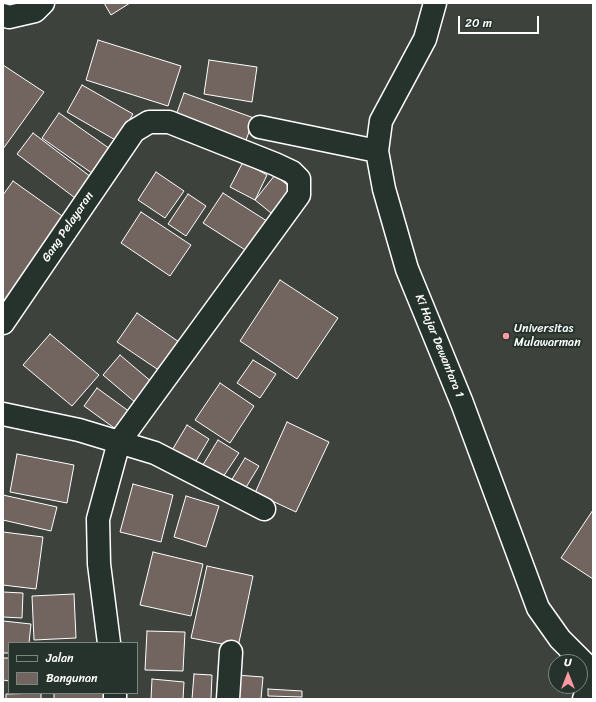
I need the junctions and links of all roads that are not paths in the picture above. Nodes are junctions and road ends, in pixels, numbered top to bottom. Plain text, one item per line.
1 (43, 3) edge
2 (435, 3) edge
3 (449, 3) edge
4 (3, 15) edge
5 (425, 39) junction
6 (260, 127) dead end
7 (377, 151) junction
8 (3, 323) edge
9 (3, 414) edge
10 (119, 442) junction
11 (264, 509) dead end
12 (109, 642) edge
13 (231, 652) dead end
14 (593, 672) edge
15 (593, 681) edge
16 (228, 699) edge
17 (584, 699) edge

1 - 4 street
2 - 5 street, Ki Hajar Dewantara 1
3 - 5 street
5 - 7 street, Ki Hajar Dewantara 1
6 - 7 street
7 - 14 street, Ki Hajar Dewantara 1
8 - 10 street, Gang Pelayaran
9 - 10 street
10 - 11 street
10 - 12 street
13 - 16 street
15 - 17 street

